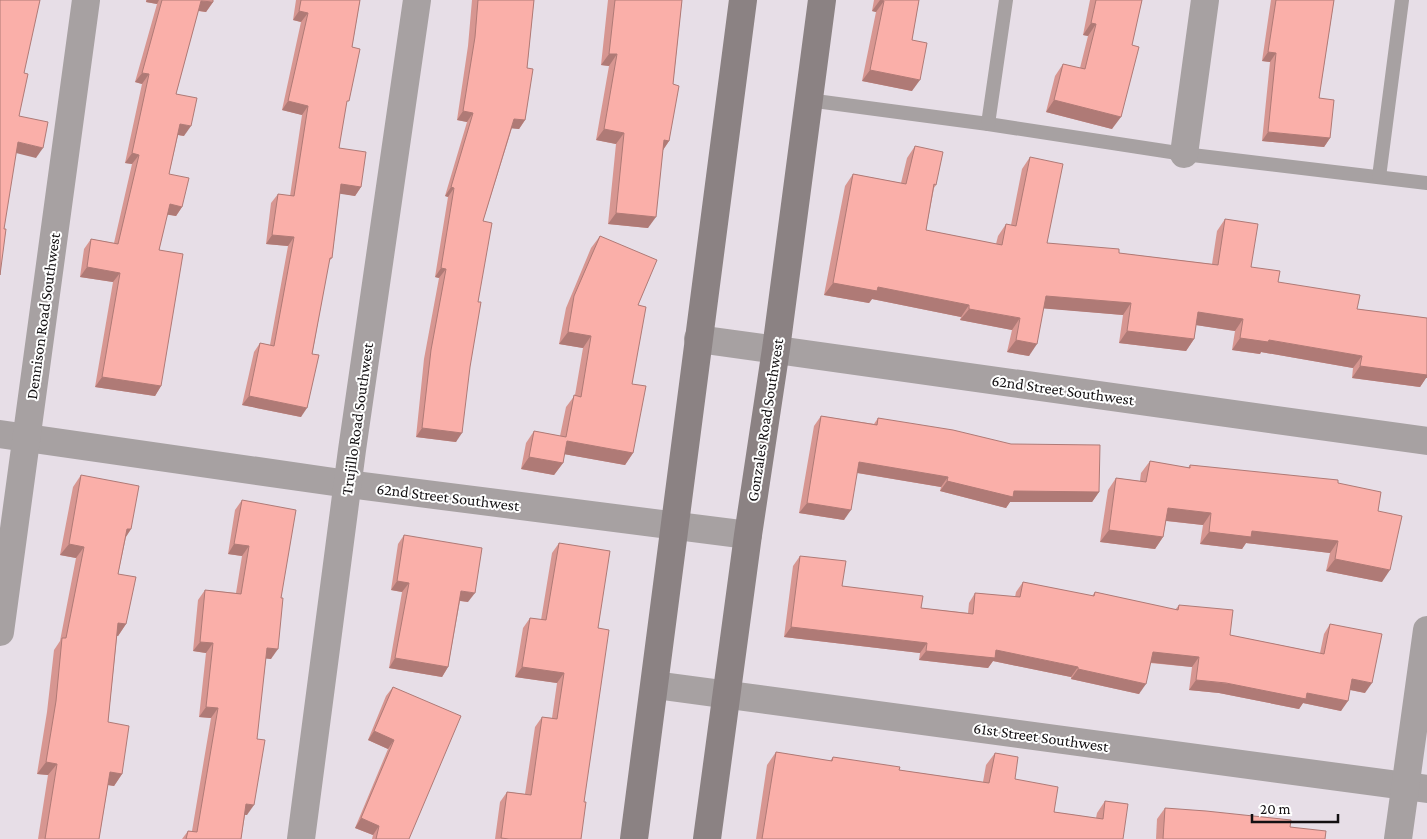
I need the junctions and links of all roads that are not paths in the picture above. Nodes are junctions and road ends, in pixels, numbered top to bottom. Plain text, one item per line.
1 (86, 0) edge
2 (417, 0) edge
3 (743, 0) edge
4 (822, 0) edge
5 (1006, 0) edge
6 (1205, 0) edge
7 (1402, 0) edge
8 (808, 100) junction
9 (988, 124) junction
10 (1184, 154) junction
11 (1379, 177) junction
12 (1427, 183) edge
13 (698, 339) junction
14 (776, 349) junction
15 (13, 436) edge
16 (1427, 441) edge
17 (348, 484) junction
18 (675, 526) junction
19 (748, 536) junction
20 (1427, 630) edge
21 (0, 632) edge
22 (655, 685) junction
23 (727, 694) junction
24 (1416, 787) edge
25 (301, 839) edge
26 (634, 839) edge
27 (707, 839) edge
28 (1398, 839) edge

1 - 15 street, Dennison Road Southwest
2 - 17 street, Trujillo Road Southwest
3 - 13 street
4 - 8 street, Gonzales Road Southwest
5 - 9 lane
6 - 10 street
7 - 11 lane
8 - 9 lane
8 - 14 street, Gonzales Road Southwest
9 - 10 lane
10 - 11 lane
11 - 12 lane
13 - 14 street, 62nd Street Southwest
13 - 18 street
14 - 16 street, 62nd Street Southwest
14 - 19 street, Gonzales Road Southwest
15 - 17 street, 62nd Street Southwest
15 - 21 street, Dennison Road Southwest
17 - 18 street, 62nd Street Southwest
17 - 25 street, Trujillo Road Southwest
18 - 19 street, 62nd Street Southwest
18 - 22 street
19 - 23 street, Gonzales Road Southwest
20 - 24 street
22 - 23 street, 61st Street Southwest
22 - 26 street
23 - 24 street, 61st Street Southwest
23 - 27 street, Gonzales Road Southwest
24 - 28 street

